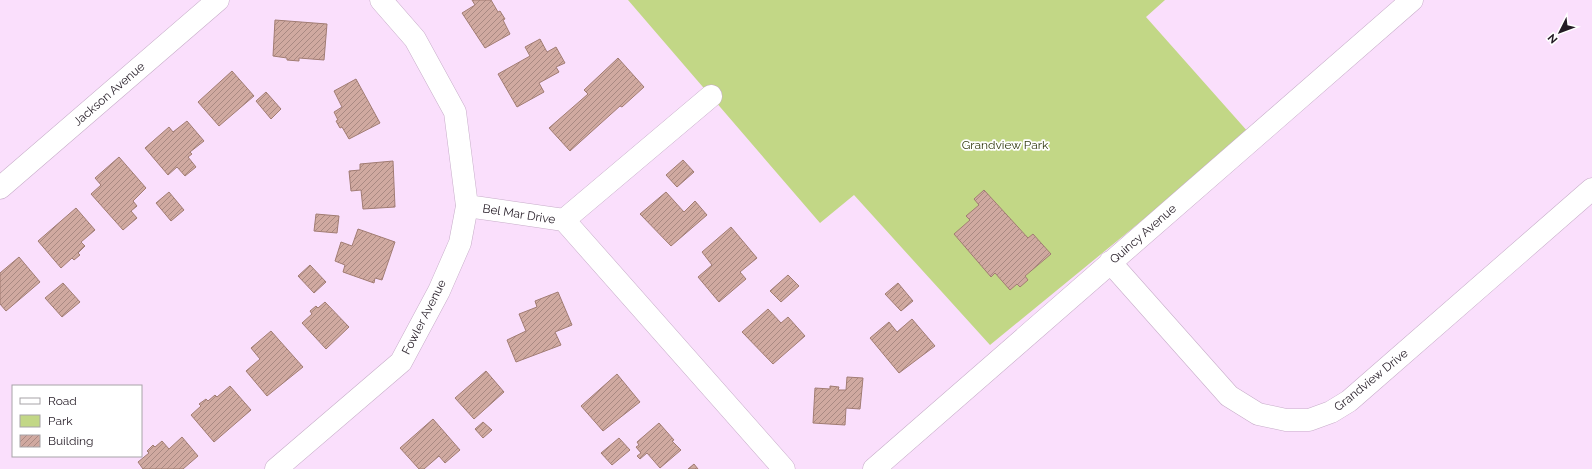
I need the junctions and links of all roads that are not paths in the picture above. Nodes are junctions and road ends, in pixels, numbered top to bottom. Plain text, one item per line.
1 (218, 0) edge
2 (381, 0) edge
3 (1412, 0) edge
4 (711, 96) dead end
5 (0, 188) edge
6 (1592, 189) edge
7 (467, 206) junction
8 (564, 220) junction
9 (1110, 262) junction
10 (276, 469) edge
11 (784, 469) edge
12 (874, 469) edge

1 - 5 street, Jackson Avenue
2 - 7 street, Bel Mar Drive
3 - 9 street, Quincy Avenue
4 - 8 street
6 - 9 street, Grandview Drive
7 - 8 street, Bel Mar Drive
7 - 10 street, Fowler Avenue
8 - 11 street, Bel Mar Drive
9 - 12 street, Quincy Avenue

